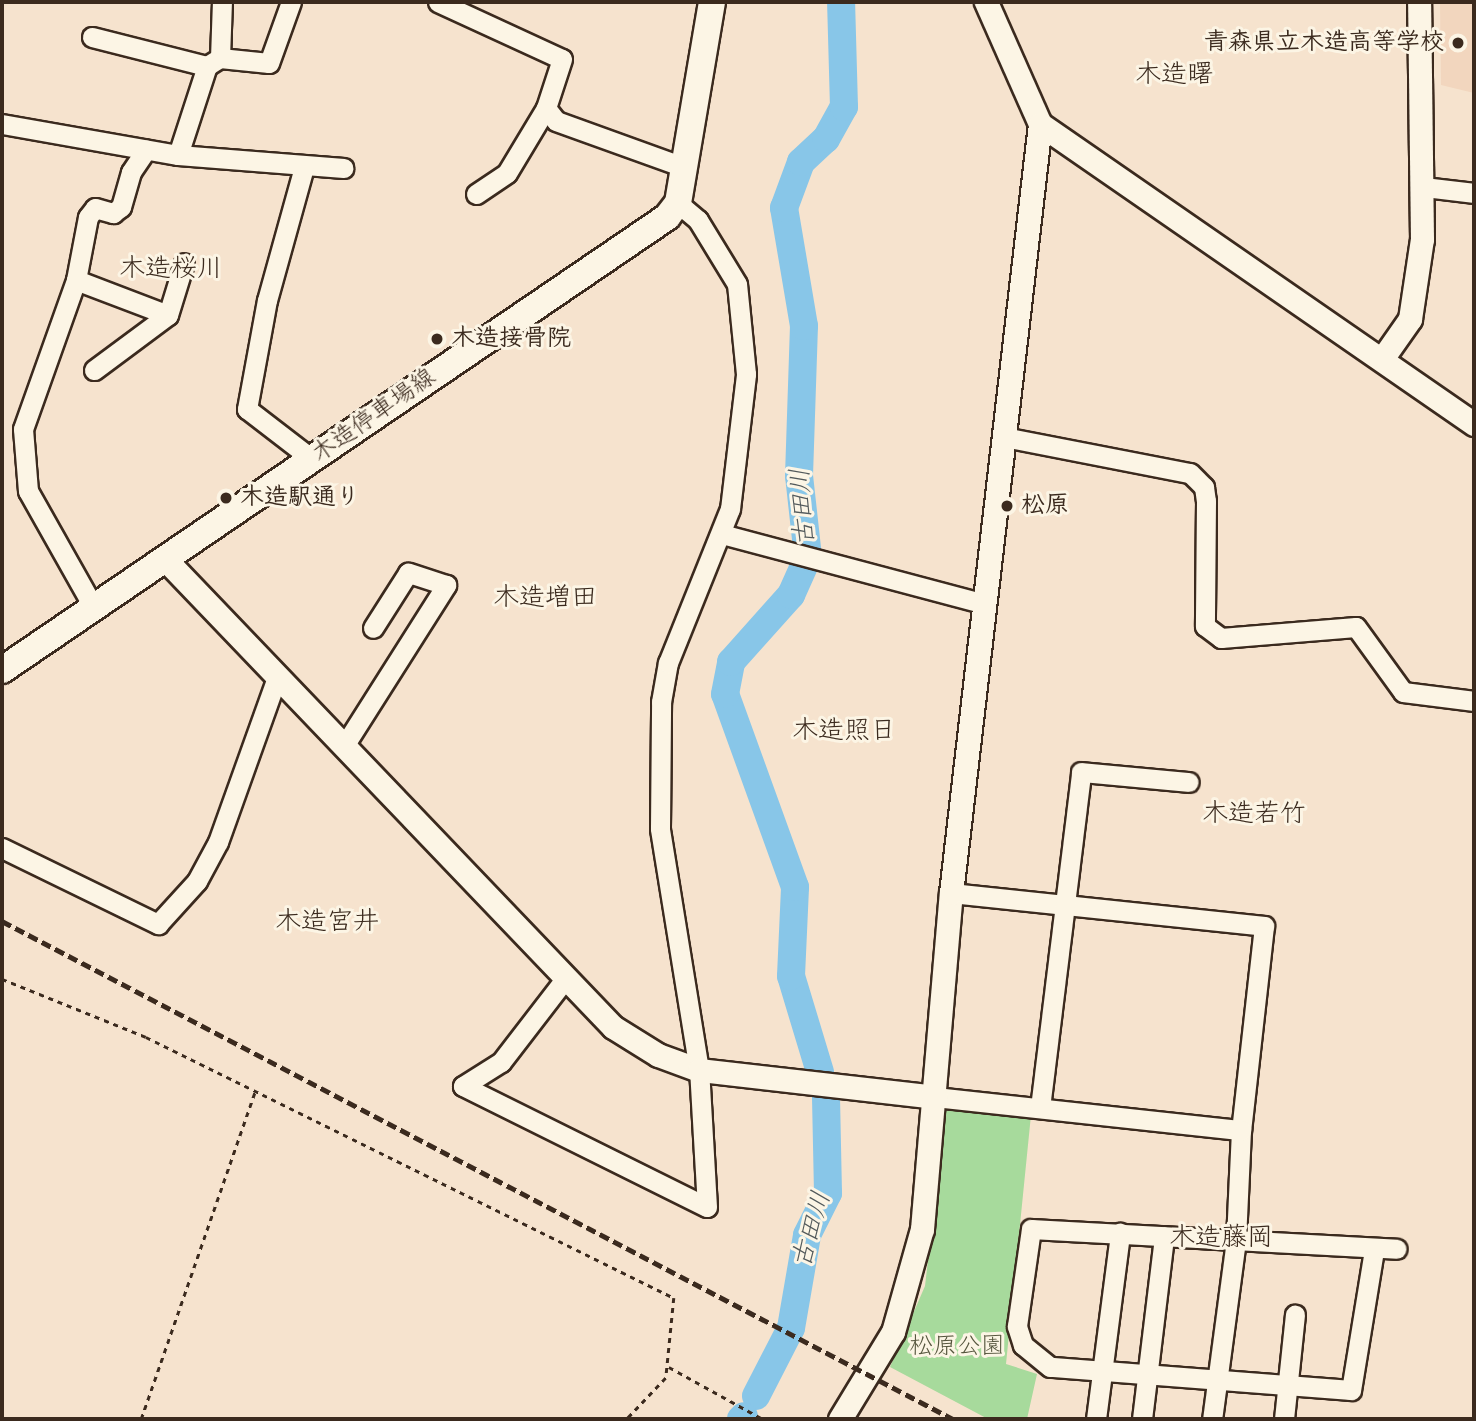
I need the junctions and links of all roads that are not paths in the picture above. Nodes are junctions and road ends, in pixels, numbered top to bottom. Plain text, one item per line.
1 (222, 2) edge
2 (291, 2) edge
3 (438, 2) edge
4 (712, 2) edge
5 (986, 2) edge
6 (1419, 2) edge
7 (462, 7) edge
8 (93, 37) dead end
9 (214, 62) junction
10 (546, 108) junction
11 (2, 124) edge
12 (1040, 124) junction
13 (146, 150) junction
14 (178, 155) junction
15 (304, 167) junction
16 (684, 167) junction
17 (343, 168) dead end
18 (1424, 187) junction
19 (1474, 193) edge
20 (476, 194) dead end
21 (678, 203) junction
22 (184, 263) dead end
23 (76, 280) junction
24 (168, 315) junction
25 (1382, 359) junction
26 (94, 370) dead end
27 (1474, 424) edge
28 (1004, 437) junction
29 (312, 458) junction
30 (722, 534) junction
31 (165, 559) junction
32 (985, 604) junction
33 (94, 608) junction
34 (373, 628) dead end
35 (2, 670) edge
36 (276, 680) junction
37 (1474, 701) edge
38 (344, 746) junction
39 (1189, 782) dead end
40 (2, 848) edge
41 (951, 893) junction
42 (1063, 905) junction
43 (565, 979) junction
44 (699, 1070) junction
45 (935, 1097) junction
46 (1040, 1108) junction
47 (1241, 1130) junction
48 (1120, 1233) junction
49 (1164, 1236) junction
50 (1236, 1240) junction
51 (1396, 1249) dead end
52 (1374, 1250) junction
53 (1296, 1315) dead end
54 (1101, 1369) junction
55 (1148, 1371) junction
56 (1217, 1378) junction
57 (1289, 1382) junction
58 (840, 1419) edge
59 (1096, 1419) edge
60 (1142, 1419) edge
61 (1212, 1419) edge
62 (1284, 1419) edge

1 - 9 street
2 - 9 street
3 - 7 street
4 - 16 main road
5 - 12 street
6 - 18 street
7 - 10 street
8 - 9 street
9 - 14 street
10 - 16 street
10 - 20 street
11 - 13 street
12 - 25 street
12 - 28 street
13 - 14 street
13 - 23 street
14 - 15 street
15 - 17 street
15 - 29 street
16 - 21 main road
18 - 19 street
18 - 25 street
21 - 29 main road, 木造停車場線
21 - 30 street
22 - 24 street
23 - 24 street
23 - 33 street
24 - 26 street
25 - 27 street
28 - 32 street
28 - 37 street
29 - 31 main road, 木造停車場線
30 - 32 street
30 - 44 street
31 - 33 main road, 木造停車場線
31 - 36 street
32 - 41 street
33 - 35 main road, 木造停車場線
34 - 38 street
36 - 38 street
36 - 40 street
38 - 43 street
39 - 42 street
41 - 42 street
41 - 45 street
42 - 46 street
42 - 47 street
43 - 44 street
43 - 44 street
44 - 45 street
45 - 46 street
45 - 58 street
46 - 47 street
47 - 50 street
48 - 49 street
48 - 54 street
48 - 54 street
49 - 50 street
49 - 55 street
50 - 52 street
50 - 56 street
51 - 52 street
52 - 57 street
53 - 57 street
54 - 55 street
54 - 59 street
55 - 56 street
55 - 60 street
56 - 57 street
56 - 61 street
57 - 62 street

